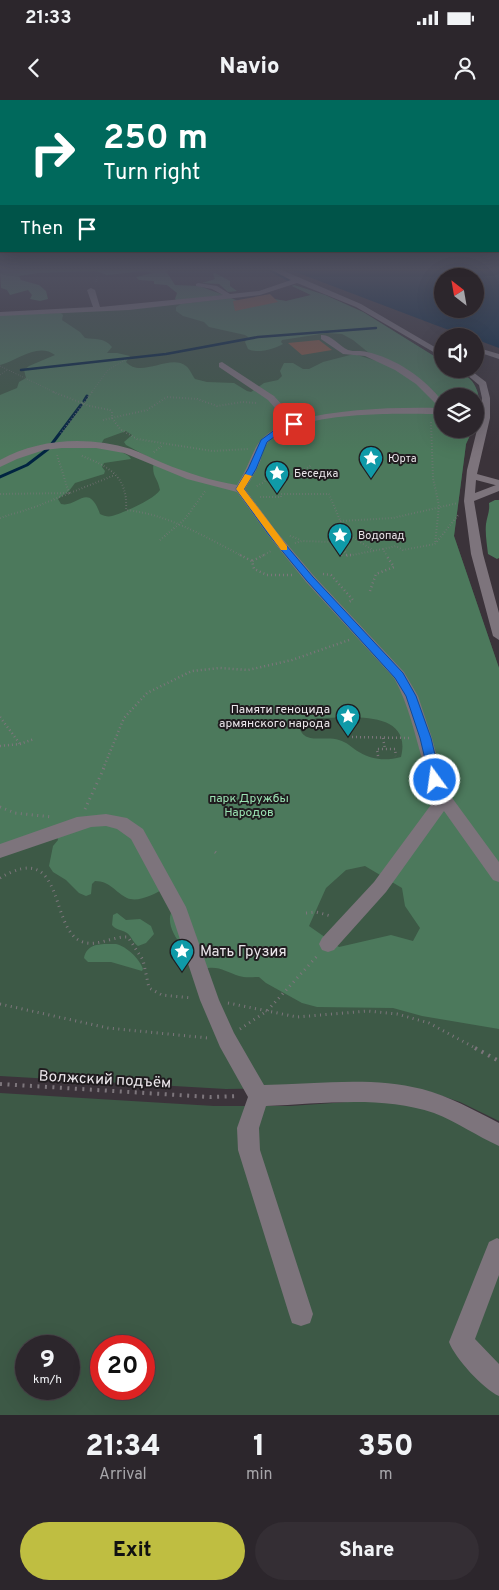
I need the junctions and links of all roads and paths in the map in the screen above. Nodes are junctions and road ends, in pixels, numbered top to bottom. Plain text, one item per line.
1 (401, 329) edge
2 (324, 337) dead end
3 (434, 349) edge
4 (484, 351) edge
5 (499, 357) edge
6 (125, 360) dead end
7 (222, 365) dead end
8 (0, 366) edge
9 (8, 370) junction
10 (0, 375) edge
11 (475, 378) edge
12 (483, 388) edge
13 (484, 391) edge
14 (434, 393) edge
15 (83, 403) junction
16 (484, 404) edge
17 (280, 408) junction
18 (426, 410) junction
19 (434, 410) edge
20 (484, 417) edge
21 (112, 418) junction
22 (496, 418) dead end
23 (103, 420) dead end
24 (294, 424) junction
25 (477, 438) edge
26 (164, 444) junction
27 (54, 446) junction
28 (260, 448) junction
29 (158, 450) dead end
30 (0, 464) edge
31 (312, 465) dead end
32 (115, 475) junction
33 (472, 476) junction
34 (499, 483) edge
35 (215, 484) junction
36 (253, 486) dead end
37 (499, 488) edge
38 (69, 493) junction
39 (0, 494) edge
40 (244, 494) junction
41 (470, 500) junction
42 (439, 506) junction
43 (0, 518) edge
44 (340, 522) junction
45 (178, 526) junction
46 (345, 532) junction
47 (160, 540) dead end
48 (333, 542) junction
49 (435, 544) junction
50 (283, 547) junction
51 (383, 549) junction
52 (340, 550) junction
53 (374, 551) junction
54 (261, 556) dead end
55 (341, 557) dead end
56 (252, 561) junction
57 (282, 574) dead end
58 (331, 575) dead end
59 (370, 591) dead end
60 (486, 592) junction
61 (499, 592) edge
62 (353, 600) dead end
63 (362, 636) junction
64 (499, 636) edge
65 (0, 717) edge
66 (352, 737) dead end
67 (383, 738) junction
68 (425, 738) junction
69 (34, 739) dead end
70 (20, 744) junction
71 (0, 746) edge
72 (385, 749) junction
73 (378, 756) dead end
74 (396, 756) dead end
75 (444, 799) junction
76 (0, 806) edge
77 (48, 816) dead end
78 (77, 824) junction
79 (0, 851) edge
80 (215, 852) dead end
81 (219, 855) dead end
82 (499, 874) edge
83 (0, 878) edge
84 (316, 912) dead end
85 (306, 913) dead end
86 (328, 944) joint
87 (210, 1000) junction
88 (0, 1004) edge
89 (267, 1011) junction
90 (223, 1033) junction
91 (499, 1061) edge
92 (0, 1084) edge
93 (259, 1096) junction
94 (499, 1135) edge
95 (499, 1251) edge
96 (301, 1314) dead end
97 (499, 1383) edge

1 - 3 street
2 - 14 street
4 - 5 street
6 - 15 path
7 - 17 street
8 - 9 path
9 - 10 path
9 - 15 path
11 - 12 street
13 - 16 street
15 - 21 path
15 - 27 path
17 - 21 path
17 - 24 street
18 - 19 street
18 - 24 street
18 - 42 path
20 - 22 street
21 - 23 path
21 - 26 path
24 - 28 street
25 - 33 street
26 - 28 path
26 - 29 path
27 - 30 street
27 - 32 path
27 - 35 street
27 - 38 path
28 - 40 street
31 - 36 path
32 - 38 path
32 - 45 path
33 - 34 street
33 - 41 street
35 - 40 street
35 - 45 path
37 - 41 street
38 - 39 path
38 - 43 path
40 - 44 path
40 - 50 street
41 - 42 path
41 - 49 path
41 - 60 street
42 - 44 path
42 - 49 path
44 - 46 path
45 - 47 path
45 - 56 path
46 - 48 path
46 - 53 path
48 - 50 path
48 - 52 path
49 - 51 path
50 - 63 street
51 - 53 path
51 - 59 path
52 - 53 path
52 - 55 path
54 - 56 path
56 - 57 path
58 - 62 path
60 - 61 street
60 - 64 street
63 - 68 street
63 - 78 path
65 - 70 path
66 - 67 path
67 - 68 path
67 - 72 path
68 - 75 street
69 - 70 path
70 - 71 path
72 - 73 path
72 - 74 path
75 - 82 street
75 - 86 street
76 - 77 path
78 - 79 street
78 - 87 street
80 - 81 path
83 - 87 path
84 - 85 path
86 - 89 path
87 - 89 path
87 - 90 street
88 - 90 path
89 - 90 path
89 - 91 path
90 - 93 street
92 - 93 path, Волжский подъём
93 - 94 street
93 - 96 street
95 - 97 street

